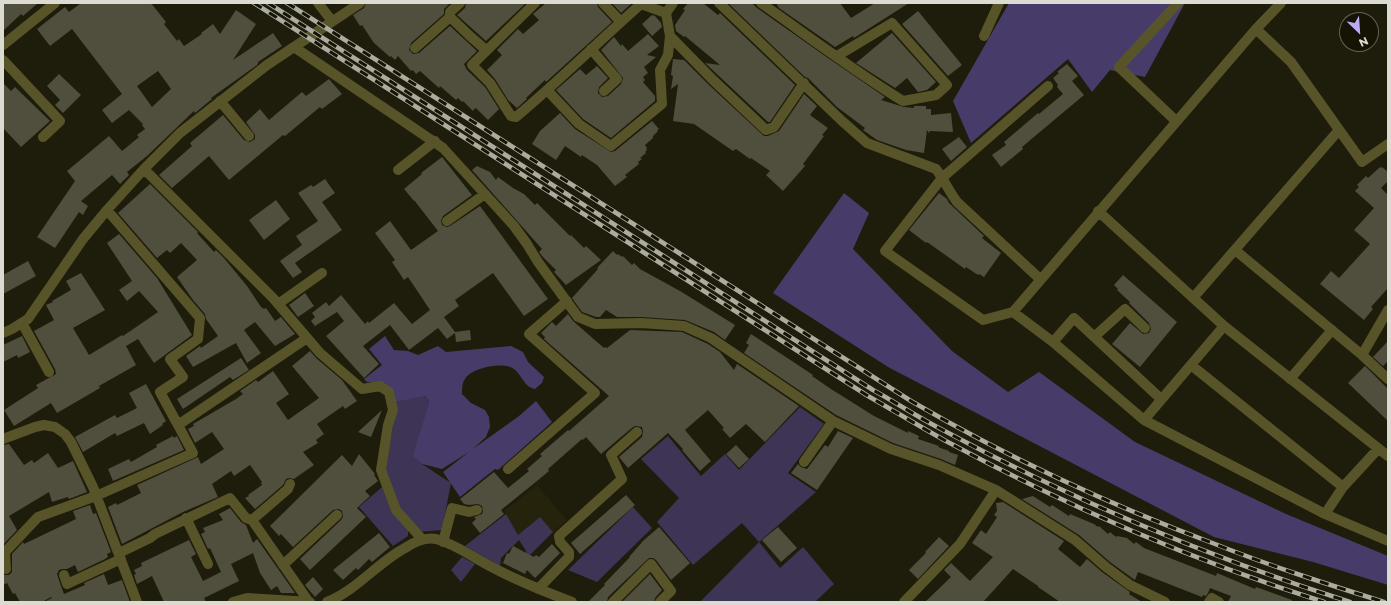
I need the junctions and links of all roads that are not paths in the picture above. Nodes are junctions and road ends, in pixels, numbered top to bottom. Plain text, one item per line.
1 (55, 3) edge
2 (318, 3) edge
3 (360, 3) edge
4 (460, 3) edge
5 (535, 3) edge
6 (603, 3) edge
7 (673, 3) edge
8 (719, 3) edge
9 (761, 3) edge
10 (999, 3) edge
11 (1178, 3) edge
12 (1281, 3) edge
13 (666, 13) junction
14 (450, 17) junction
15 (332, 21) junction
16 (620, 22) junction
17 (1256, 29) junction
18 (670, 36) junction
19 (984, 36) dead end
20 (3, 45) edge
21 (294, 47) junction
22 (415, 48) dead end
23 (591, 48) junction
24 (486, 50) junction
25 (838, 56) junction
26 (3, 60) edge
27 (804, 83) junction
28 (1048, 86) dead end
29 (548, 91) junction
30 (604, 91) dead end
31 (220, 101) junction
32 (1176, 121) junction
33 (1339, 130) junction
34 (249, 136) dead end
35 (43, 137) dead end
36 (435, 142) junction
37 (1388, 144) edge
38 (144, 169) junction
39 (398, 170) dead end
40 (942, 178) junction
41 (485, 194) junction
42 (107, 210) junction
43 (1098, 212) junction
44 (447, 221) dead end
45 (1235, 250) junction
46 (322, 273) dead end
47 (1040, 280) junction
48 (1193, 298) junction
49 (567, 301) junction
50 (278, 304) junction
51 (1388, 310) edge
52 (1013, 312) junction
53 (22, 323) junction
54 (1224, 326) junction
55 (1145, 328) dead end
56 (1332, 330) junction
57 (3, 333) edge
58 (1094, 337) junction
59 (307, 338) junction
60 (1053, 342) junction
61 (1362, 355) junction
62 (1190, 365) junction
63 (49, 372) dead end
64 (1290, 379) junction
65 (1388, 379) edge
66 (1161, 399) junction
67 (1144, 420) junction
68 (833, 421) junction
69 (178, 425) junction
70 (637, 432) dead end
71 (3, 439) edge
72 (1378, 449) junction
73 (1388, 456) edge
74 (804, 462) dead end
75 (508, 469) dead end
76 (290, 484) dead end
77 (1343, 488) junction
78 (996, 490) junction
79 (96, 496) junction
80 (477, 510) dead end
81 (1325, 514) junction
82 (337, 515) dead end
83 (186, 518) junction
84 (252, 520) junction
85 (422, 539) junction
86 (443, 542) junction
87 (1388, 542) edge
88 (120, 556) junction
89 (208, 564) dead end
90 (284, 565) junction
91 (6, 569) dead end
92 (64, 575) dead end
93 (538, 589) junction
94 (137, 602) edge
95 (233, 602) edge
96 (310, 602) edge
97 (327, 602) edge
98 (572, 602) edge
99 (613, 602) edge
100 (660, 602) edge
101 (904, 602) edge
102 (1165, 602) edge
103 (1209, 602) edge
104 (1219, 602) edge

1 - 20 street
2 - 15 street
3 - 15 street
4 - 14 street
5 - 24 street
6 - 16 street
7 - 13 street
8 - 27 street
9 - 25 street
10 - 19 street
11 - 32 street
12 - 17 street
13 - 16 street
13 - 18 street
14 - 22 street
14 - 24 street
15 - 21 street
16 - 23 street
17 - 32 street
17 - 33 street
18 - 27 street
18 - 29 street
21 - 31 street
21 - 36 street
23 - 29 street
23 - 30 street
24 - 29 street
25 - 25 street
26 - 35 street
27 - 40 street
28 - 40 street
31 - 34 street
31 - 38 street
32 - 43 street
33 - 37 street
33 - 45 street
36 - 39 street
36 - 41 street
38 - 42 street
38 - 50 street
40 - 47 street
40 - 52 street
41 - 44 street
41 - 49 street
42 - 53 street
42 - 69 street
43 - 47 street
43 - 48 street
45 - 48 street
45 - 56 street
46 - 50 street
47 - 52 street
48 - 54 street
49 - 68 street
49 - 75 street
50 - 59 street
51 - 61 street
52 - 60 street
53 - 57 street
53 - 63 street
54 - 62 street
54 - 64 street
55 - 58 street
56 - 61 street
56 - 64 street
58 - 60 street
58 - 66 street
59 - 69 street
59 - 85 street
60 - 67 street
61 - 65 street
62 - 66 street
62 - 77 street
64 - 72 street
66 - 67 street
67 - 81 street
68 - 74 street
68 - 78 street
69 - 79 street
70 - 93 street
71 - 79 street
72 - 73 street
72 - 77 street
76 - 84 street
77 - 81 street
78 - 101 street
78 - 102 street
79 - 88 street
79 - 91 street
80 - 86 street
81 - 87 street
82 - 90 street
83 - 84 street
83 - 88 street
83 - 89 street
84 - 90 street
85 - 86 street
85 - 97 street
86 - 93 street
88 - 92 street
88 - 94 street
90 - 96 street
93 - 98 street
95 - 96 street
99 - 100 street
103 - 104 street

